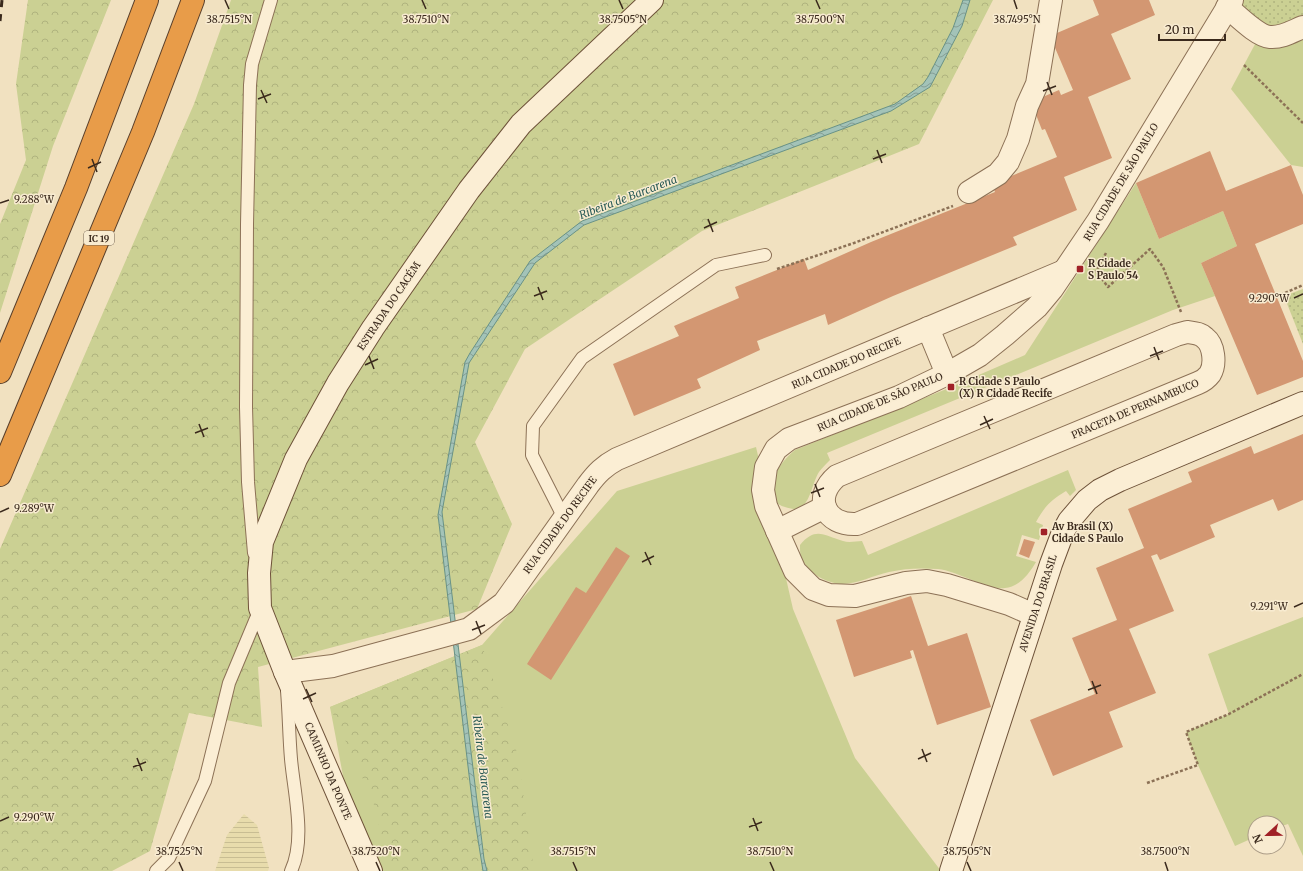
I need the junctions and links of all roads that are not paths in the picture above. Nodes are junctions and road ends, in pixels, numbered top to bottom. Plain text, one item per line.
1 (146, 0) edge
2 (193, 0) edge
3 (271, 0) edge
4 (652, 0) edge
5 (1051, 0) edge
6 (1229, 3) edge
7 (1303, 27) edge
8 (969, 192) road end
9 (765, 255) dead end
10 (1064, 271) junction
11 (928, 328) junction
12 (0, 372) edge
13 (947, 374) junction
14 (1303, 403) edge
15 (0, 475) edge
16 (825, 508) junction
17 (564, 518) junction
18 (777, 530) junction
19 (259, 573) junction
20 (260, 608) junction
21 (1034, 615) junction
22 (285, 672) junction
23 (156, 871) edge
24 (291, 871) edge
25 (371, 871) edge
26 (951, 871) edge

1 - 12 highway
2 - 15 highway, IC 19
3 - 19 lane
4 - 19 street, ESTRADA DO CACÉM
5 - 8 street
6 - 7 street
6 - 10 street, RUA CIDADE DE SÃO PAULO
9 - 17 lane
10 - 11 street, RUA CIDADE DO RECIFE
10 - 13 street, RUA CIDADE DE SÃO PAULO
11 - 13 street
11 - 17 street, RUA CIDADE DO RECIFE
13 - 18 street, RUA CIDADE DE SÃO PAULO
14 - 21 street, AVENIDA DO BRASIL
16 - 16 street, PRACETA DE PERNAMBUCO
16 - 18 street
17 - 22 street, RUA CIDADE DO RECIFE
18 - 21 street, RUA CIDADE DE SÃO PAULO
19 - 20 street, ESTRADA DO CACÉM
20 - 22 street, ESTRADA DO CACÉM
20 - 23 lane
21 - 26 street, AVENIDA DO BRASIL
22 - 24 lane
22 - 25 street, CAMINHO DA PONTE

